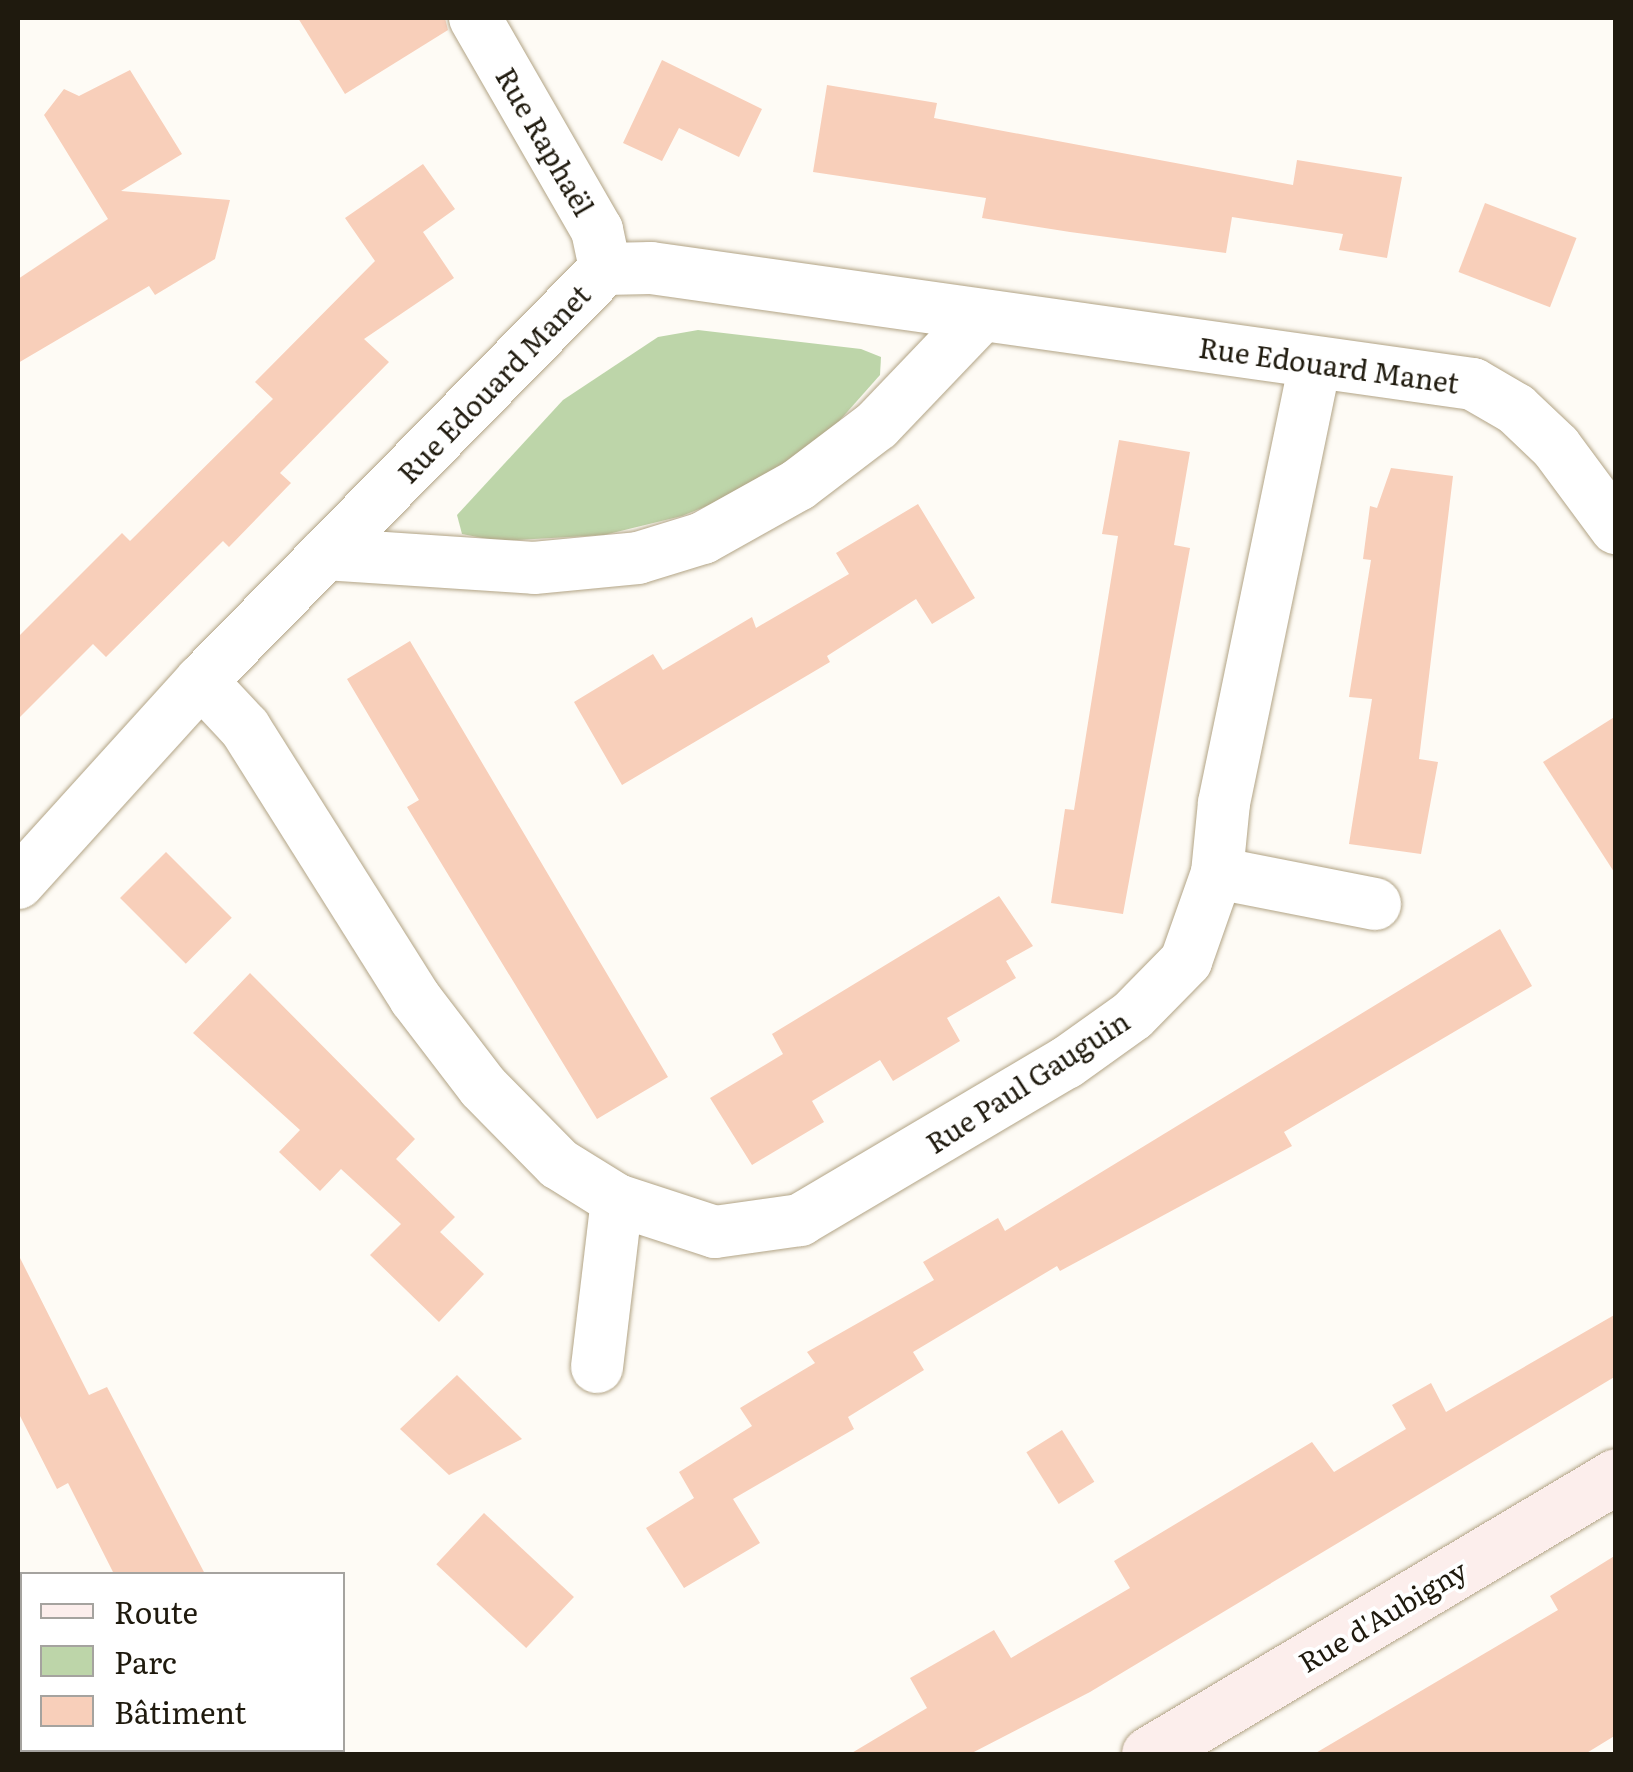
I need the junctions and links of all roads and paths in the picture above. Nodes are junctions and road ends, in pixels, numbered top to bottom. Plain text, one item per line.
1 (475, 18) edge
2 (604, 269) junction
3 (982, 316) junction
4 (1315, 362) junction
5 (1616, 528) edge
6 (325, 554) junction
7 (200, 681) junction
8 (1217, 873) junction
9 (18, 883) edge
10 (1375, 904) dead end
11 (617, 1200) junction
12 (597, 1368) dead end
13 (1616, 1476) edge
14 (1149, 1754) edge

1 - 2 street, Rue Raphaël
2 - 3 street, Rue Edouard Manet
2 - 6 street, Rue Edouard Manet
3 - 4 street, Rue Edouard Manet
3 - 6 street
4 - 5 street, Rue Edouard Manet
4 - 8 street, Rue Paul Gauguin
6 - 7 street, Rue Edouard Manet
7 - 9 street, Rue Edouard Manet
7 - 11 street, Rue Paul Gauguin
8 - 10 street
8 - 11 street, Rue Paul Gauguin
11 - 12 street
13 - 14 main road, Rue d'Aubigny

